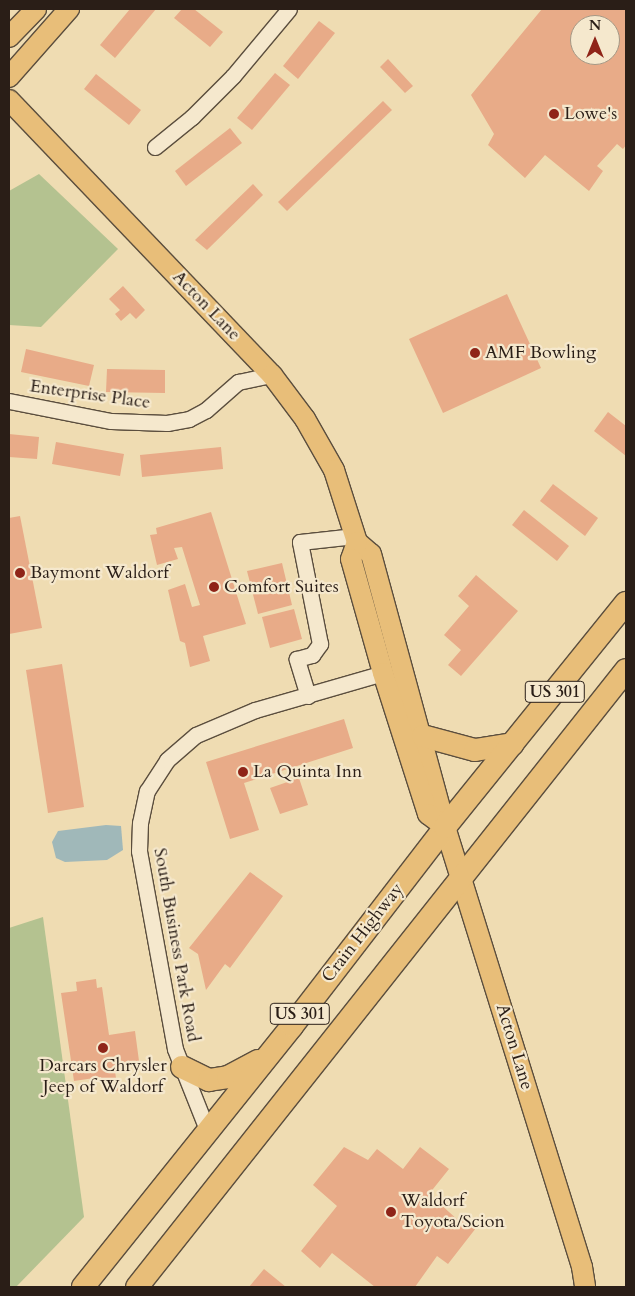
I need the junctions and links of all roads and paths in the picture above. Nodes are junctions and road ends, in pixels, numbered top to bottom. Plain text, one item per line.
1 (36, 9) edge
2 (69, 9) edge
3 (288, 9) edge
4 (9, 37) edge
5 (9, 77) edge
6 (9, 100) edge
7 (154, 147) dead end
8 (272, 375) junction
9 (9, 401) edge
10 (356, 539) junction
11 (626, 603) edge
12 (626, 670) edge
13 (383, 673) junction
14 (308, 696) junction
15 (422, 736) junction
16 (514, 744) junction
17 (445, 827) junction
18 (462, 878) junction
19 (292, 1026) junction
20 (182, 1067) junction
21 (208, 1132) junction
22 (582, 1267) junction
23 (83, 1287) edge
24 (137, 1287) edge
25 (585, 1287) edge
26 (598, 1287) edge

1 - 4 main road
2 - 5 main road
3 - 7 street
6 - 8 main road, Acton Lane
8 - 9 street, Enterprise Place
8 - 10 main road, Acton Lane
10 - 13 main road, Acton Lane
10 - 14 street
10 - 15 main road, Acton Lane
11 - 16 highway, Crain Highway / US 301
12 - 18 highway, US 301
13 - 14 street, South Business Park Road
13 - 17 main road, Acton Lane
14 - 20 street, South Business Park Road
15 - 16 highway
15 - 17 main road, Acton Lane
16 - 17 highway, Crain Highway / US 301
17 - 18 main road, Acton Lane
17 - 19 highway, Crain Highway / US 301
18 - 22 main road, Acton Lane
18 - 24 highway, US 301
19 - 20 highway
19 - 21 highway, Crain Highway / US 301
20 - 21 street, South Business Park Road
21 - 23 highway, Crain Highway / US 301
22 - 25 main road, Acton Lane
22 - 26 main road, Acton Lane

